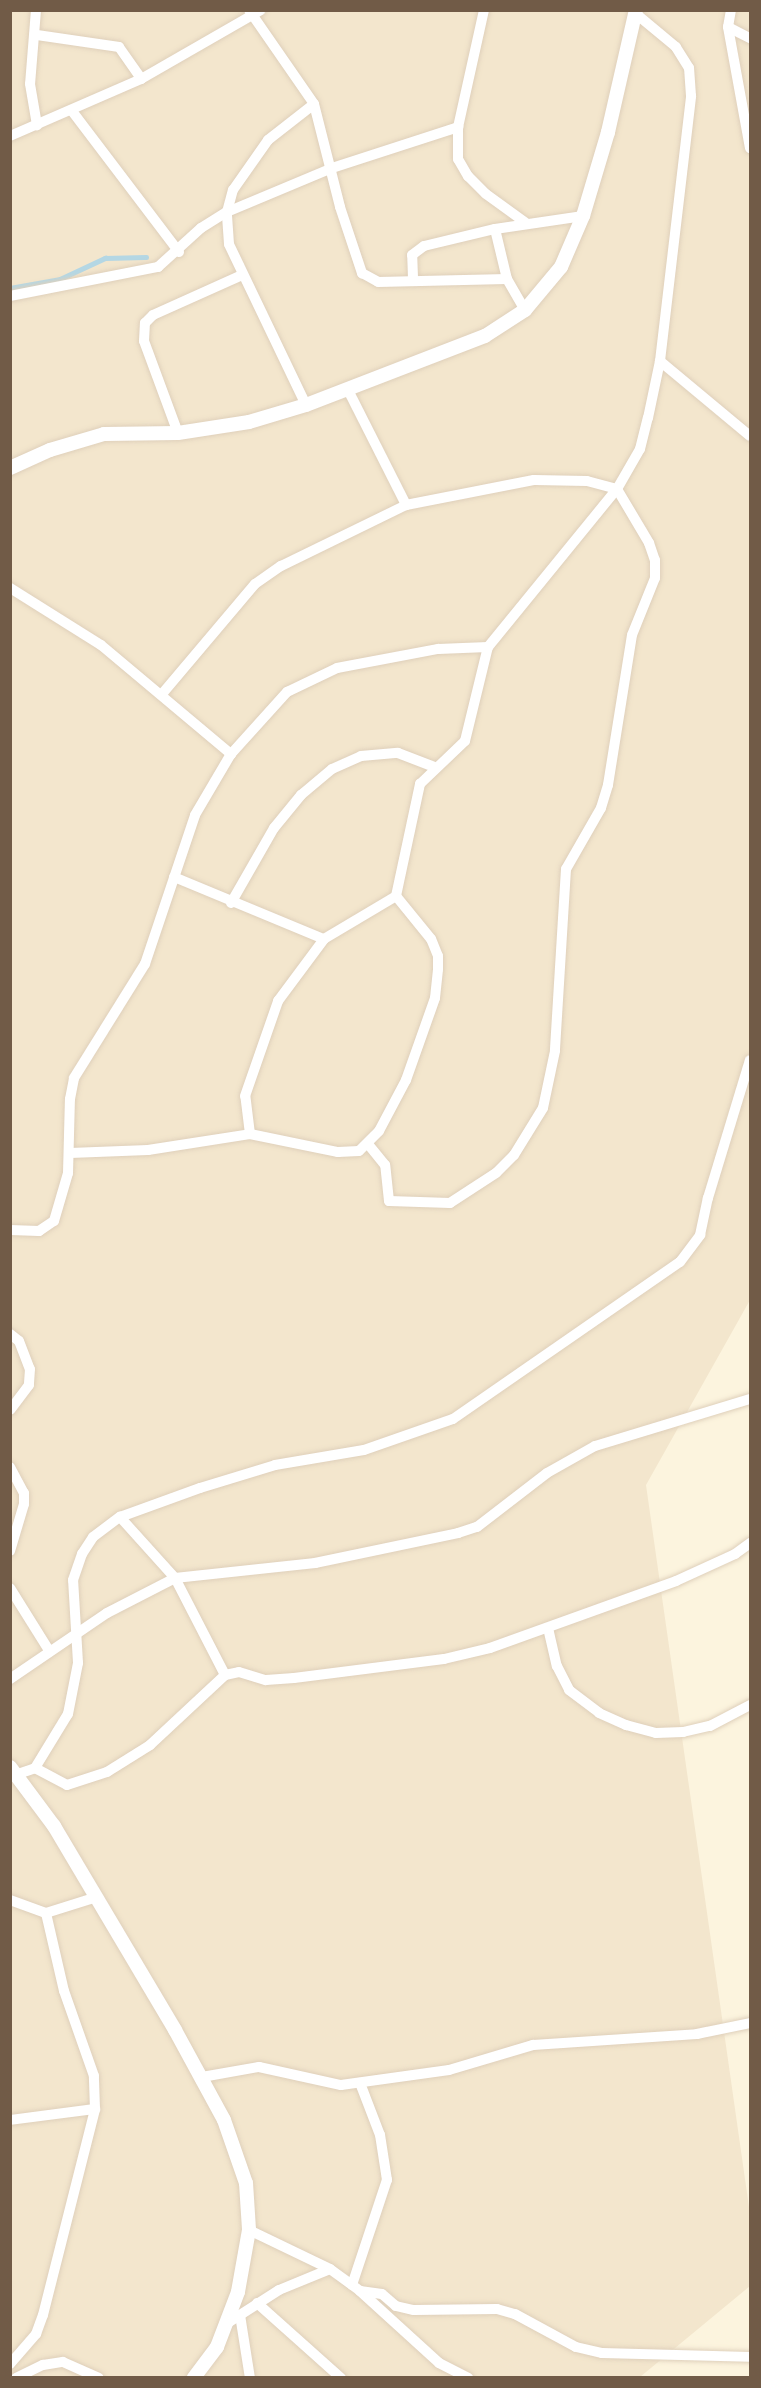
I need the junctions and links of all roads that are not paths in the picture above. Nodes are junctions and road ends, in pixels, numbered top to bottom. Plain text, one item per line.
1 (36, 10) edge
2 (484, 10) edge
3 (731, 10) edge
4 (254, 12) edge
5 (635, 12) edge
6 (728, 27) junction
7 (37, 34) junction
8 (750, 38) edge
9 (141, 79) junction
10 (314, 104) junction
11 (72, 111) junction
12 (37, 125) junction
13 (458, 127) junction
14 (10, 135) edge
15 (750, 148) edge
16 (332, 168) junction
17 (227, 212) junction
18 (583, 216) junction
19 (526, 223) junction
20 (495, 229) junction
21 (178, 252) junction
22 (242, 275) junction
23 (413, 278) junction
24 (507, 279) junction
25 (10, 296) edge
26 (525, 310) junction
27 (660, 361) junction
28 (348, 390) junction
29 (306, 405) junction
30 (178, 433) junction
31 (750, 436) edge
32 (10, 468) edge
33 (617, 489) junction
34 (406, 506) junction
35 (10, 588) edge
36 (488, 647) junction
37 (162, 694) junction
38 (231, 754) junction
39 (434, 767) junction
40 (174, 877) junction
41 (396, 897) junction
42 (231, 903) junction
43 (324, 939) junction
44 (750, 1060) edge
45 (250, 1134) junction
46 (369, 1145) junction
47 (70, 1153) junction
48 (10, 1230) edge
49 (10, 1334) edge
50 (750, 1399) edge
51 (10, 1410) edge
52 (10, 1467) edge
53 (120, 1517) junction
54 (750, 1543) edge
55 (10, 1551) edge
56 (175, 1578) junction
57 (10, 1588) edge
58 (548, 1628) junction
59 (79, 1631) junction
60 (50, 1652) junction
61 (225, 1675) junction
62 (10, 1678) edge
63 (750, 1705) edge
64 (35, 1767) junction
65 (13, 1771) edge
66 (94, 1898) junction
67 (10, 1900) edge
68 (46, 1913) junction
69 (750, 2023) edge
70 (202, 2077) junction
71 (360, 2083) junction
72 (95, 2109) junction
73 (10, 2121) edge
74 (249, 2230) junction
75 (330, 2269) junction
76 (356, 2288) junction
77 (257, 2303) junction
78 (240, 2315) junction
79 (225, 2325) junction
80 (750, 2357) edge
81 (12, 2361) edge
82 (16, 2378) edge
83 (99, 2378) edge
84 (194, 2378) edge
85 (250, 2378) edge
86 (341, 2378) edge
87 (468, 2378) edge

1 - 7 street
2 - 13 street
3 - 6 street
4 - 9 street
4 - 10 street
5 - 18 street
5 - 27 street
6 - 8 street
6 - 15 street
7 - 9 street
7 - 12 street
9 - 11 street
10 - 16 street
10 - 17 street
11 - 12 street
11 - 21 street
12 - 14 street
13 - 16 street
13 - 19 street
16 - 17 street
16 - 23 street
17 - 21 street
17 - 22 street
18 - 19 street
18 - 26 street
19 - 20 street
20 - 23 street
20 - 24 street
21 - 25 street
22 - 29 street
22 - 30 street
23 - 24 street
24 - 26 street
26 - 28 street
27 - 31 street
27 - 33 street
28 - 29 street
28 - 34 street
29 - 30 street
30 - 32 street
33 - 34 street
33 - 36 street
33 - 46 street
34 - 37 street
35 - 37 street
36 - 38 street
36 - 39 street
37 - 38 street
38 - 40 street
39 - 41 street
39 - 42 street
40 - 42 street
40 - 47 street
41 - 43 street
41 - 46 street
42 - 43 street
43 - 45 street
44 - 53 street
45 - 46 street
45 - 47 street
47 - 48 street
49 - 51 street
50 - 56 street
52 - 55 street
53 - 56 street
53 - 59 street
54 - 58 street
56 - 59 street
56 - 61 street
57 - 60 street
58 - 61 street
58 - 63 street
59 - 60 street
59 - 64 street
60 - 62 street
61 - 64 street
64 - 65 street
65 - 66 street
66 - 68 street
66 - 70 street
67 - 68 street
68 - 72 street
69 - 71 street
70 - 71 street
70 - 74 street
71 - 76 street
72 - 73 street
72 - 81 street
74 - 75 street
74 - 79 street
75 - 76 street
75 - 77 street
76 - 80 street
76 - 87 street
77 - 78 street
77 - 86 street
78 - 79 street
78 - 85 street
79 - 84 street
82 - 83 street

